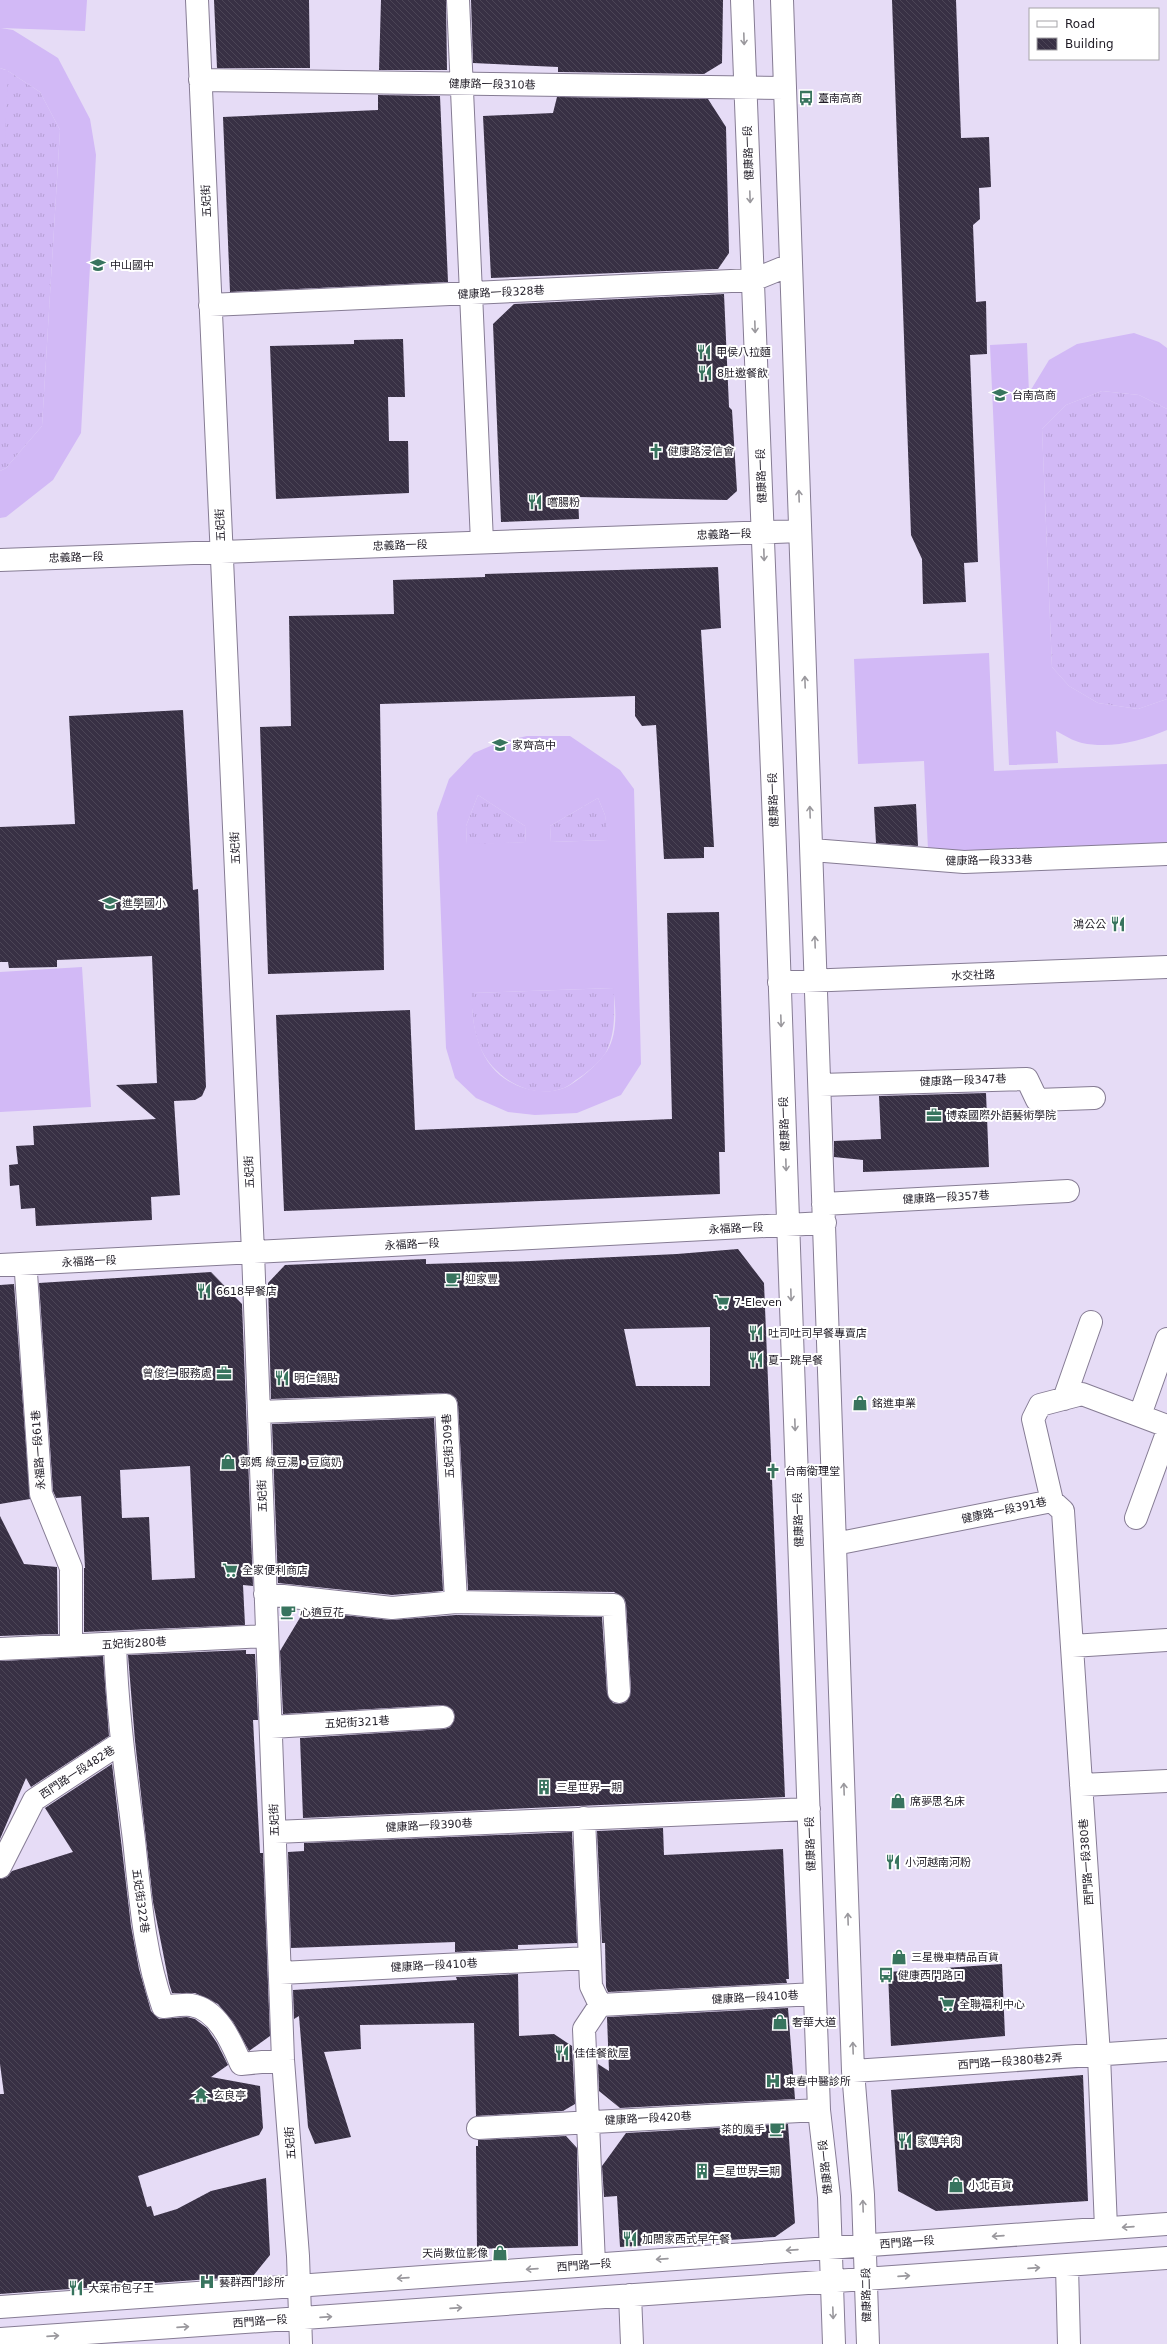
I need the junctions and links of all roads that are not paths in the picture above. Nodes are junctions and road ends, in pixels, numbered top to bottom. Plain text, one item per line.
1 (197, 0) edge
2 (458, 0) edge
3 (742, 0) edge
4 (782, 0) edge
5 (200, 80) junction
6 (462, 84) junction
7 (746, 88) junction
8 (784, 88) junction
9 (790, 266) junction
10 (753, 280) junction
11 (471, 294) junction
12 (210, 305) junction
13 (800, 531) junction
14 (763, 532) junction
15 (482, 542) junction
16 (221, 552) junction
17 (0, 560) edge
18 (812, 850) junction
19 (1167, 854) edge
20 (1167, 967) edge
21 (816, 981) junction
22 (779, 982) junction
23 (820, 1085) junction
24 (1094, 1098) dead end
25 (1068, 1191) dead end
26 (824, 1213) junction
27 (788, 1225) junction
28 (253, 1252) junction
29 (0, 1265) edge
30 (26, 1273) dead end
31 (1091, 1322) dead end
32 (1167, 1339) edge
33 (1064, 1399) junction
34 (259, 1412) junction
35 (1140, 1415) junction
36 (1167, 1426) edge
37 (1167, 1433) edge
38 (1052, 1501) junction
39 (1136, 1518) dead end
40 (835, 1544) junction
41 (265, 1594) junction
42 (456, 1602) junction
43 (267, 1636) junction
44 (1167, 1640) edge
45 (115, 1644) junction
46 (71, 1645) junction
47 (1072, 1646) junction
48 (0, 1648) edge
49 (619, 1692) dead end
50 (443, 1716) dead end
51 (270, 1727) junction
52 (122, 1742) junction
53 (1167, 1781) edge
54 (1081, 1785) junction
55 (809, 1809) junction
56 (584, 1818) junction
57 (275, 1832) junction
58 (0, 1867) edge
59 (589, 1958) junction
60 (280, 1973) junction
61 (815, 1994) junction
62 (600, 2004) junction
63 (1167, 2050) edge
64 (1099, 2055) junction
65 (283, 2060) junction
66 (853, 2071) junction
67 (819, 2110) junction
68 (588, 2121) junction
69 (478, 2128) dead end
70 (1167, 2224) edge
71 (1106, 2228) junction
72 (865, 2245) junction
73 (831, 2248) junction
74 (1167, 2258) edge
75 (594, 2264) junction
76 (1067, 2266) junction
77 (866, 2279) junction
78 (832, 2281) junction
79 (299, 2285) junction
80 (630, 2295) junction
81 (0, 2307) edge
82 (301, 2319) junction
83 (0, 2339) edge
84 (301, 2344) edge
85 (632, 2344) edge
86 (834, 2344) edge
87 (868, 2344) edge
88 (1069, 2344) edge

1 - 5 street, 五妃街
2 - 6 street
3 -> 7 street, 健康路一段
4 - 8 street
5 - 6 street, 健康路一段310巷
5 - 12 street, 五妃街
6 - 7 street, 健康路一段310巷
6 - 11 street
7 - 8 street, 健康路一段310巷
7 -> 10 street, 健康路一段
8 - 9 street
9 - 10 street, 健康路一段328巷
13 -> 9 street
10 - 11 street, 健康路一段328巷
10 -> 14 street, 健康路一段
11 - 12 street, 健康路一段328巷
11 - 15 street
12 - 16 street, 五妃街
13 - 14 street, 忠義路一段
18 -> 13 street
14 - 15 street, 忠義路一段
14 -> 22 street, 健康路一段
15 - 16 street, 忠義路一段
16 - 17 street, 忠義路一段
16 - 28 street, 五妃街
18 - 19 street, 健康路一段333巷
21 -> 18 street
20 - 21 street, 水交社路
21 - 22 street, 水交社路
21 - 23 street
22 -> 27 street, 健康路一段
23 - 24 street, 健康路一段347巷
23 - 26 street
25 - 26 street, 健康路一段357巷
26 - 27 street, 永福路一段
26 - 40 street
27 - 28 street, 永福路一段
27 -> 55 street, 健康路一段
28 - 29 street, 永福路一段
28 - 34 street, 五妃街
30 - 46 street, 永福路一段61巷
31 - 33 street
32 - 35 street
33 - 35 street, 健康路一段391巷
33 - 38 street, 健康路一段391巷
34 - 41 street, 五妃街
34 - 42 street, 五妃街309巷
35 - 36 street, 健康路一段391巷
37 - 39 street
38 - 40 street, 健康路一段391巷
38 - 47 street, 西門路一段380巷
66 -> 40 street
41 - 42 street
41 - 43 street, 五妃街
42 - 49 street
43 - 45 street, 五妃街280巷
43 - 51 street, 五妃街
44 - 47 street
45 - 46 street, 五妃街280巷
45 - 52 street, 五妃街322巷
46 - 48 street, 五妃街280巷
47 - 54 street, 西門路一段380巷
50 - 51 street, 五妃街321巷
51 - 57 street, 五妃街
52 - 58 street, 西門路一段482巷
52 - 65 street, 五妃街322巷
53 - 54 street
54 - 64 street, 西門路一段380巷
55 - 56 street, 健康路一段390巷
55 - 61 street, 健康路一段
56 - 57 street, 健康路一段390巷
56 - 59 street
57 - 60 street, 五妃街
59 - 60 street, 健康路一段410巷
59 - 62 street
60 - 65 street, 五妃街
61 - 62 street, 健康路一段410巷
61 - 67 street, 健康路一段
62 - 68 street
63 - 64 street, 西門路一段380巷2弄
64 - 66 street, 西門路一段380巷2弄
64 - 71 street, 西門路一段380巷
65 - 79 street, 五妃街
72 -> 66 street
67 - 68 street, 健康路一段420巷
67 - 73 street, 健康路一段
68 - 69 street, 健康路一段420巷
68 - 75 street
70 -> 71 street, 西門路一段
71 -> 72 street, 西門路一段
72 - 73 street, 西門路一段
72 - 77 street, 健康路二段
73 -> 75 street, 西門路一段
73 - 78 street
74 - 76 street, 西門路一段
75 -> 79 street, 西門路一段
77 -> 76 street, 西門路一段
76 - 88 street
77 - 78 street, 西門路一段
77 - 87 street, 健康路二段
78 - 80 street, 西門路一段
78 -> 86 street
79 - 81 street, 西門路一段
79 - 82 street, 五妃街
82 -> 80 street, 西門路一段
80 - 85 street
83 -> 82 street, 西門路一段
82 - 84 street, 五妃街

